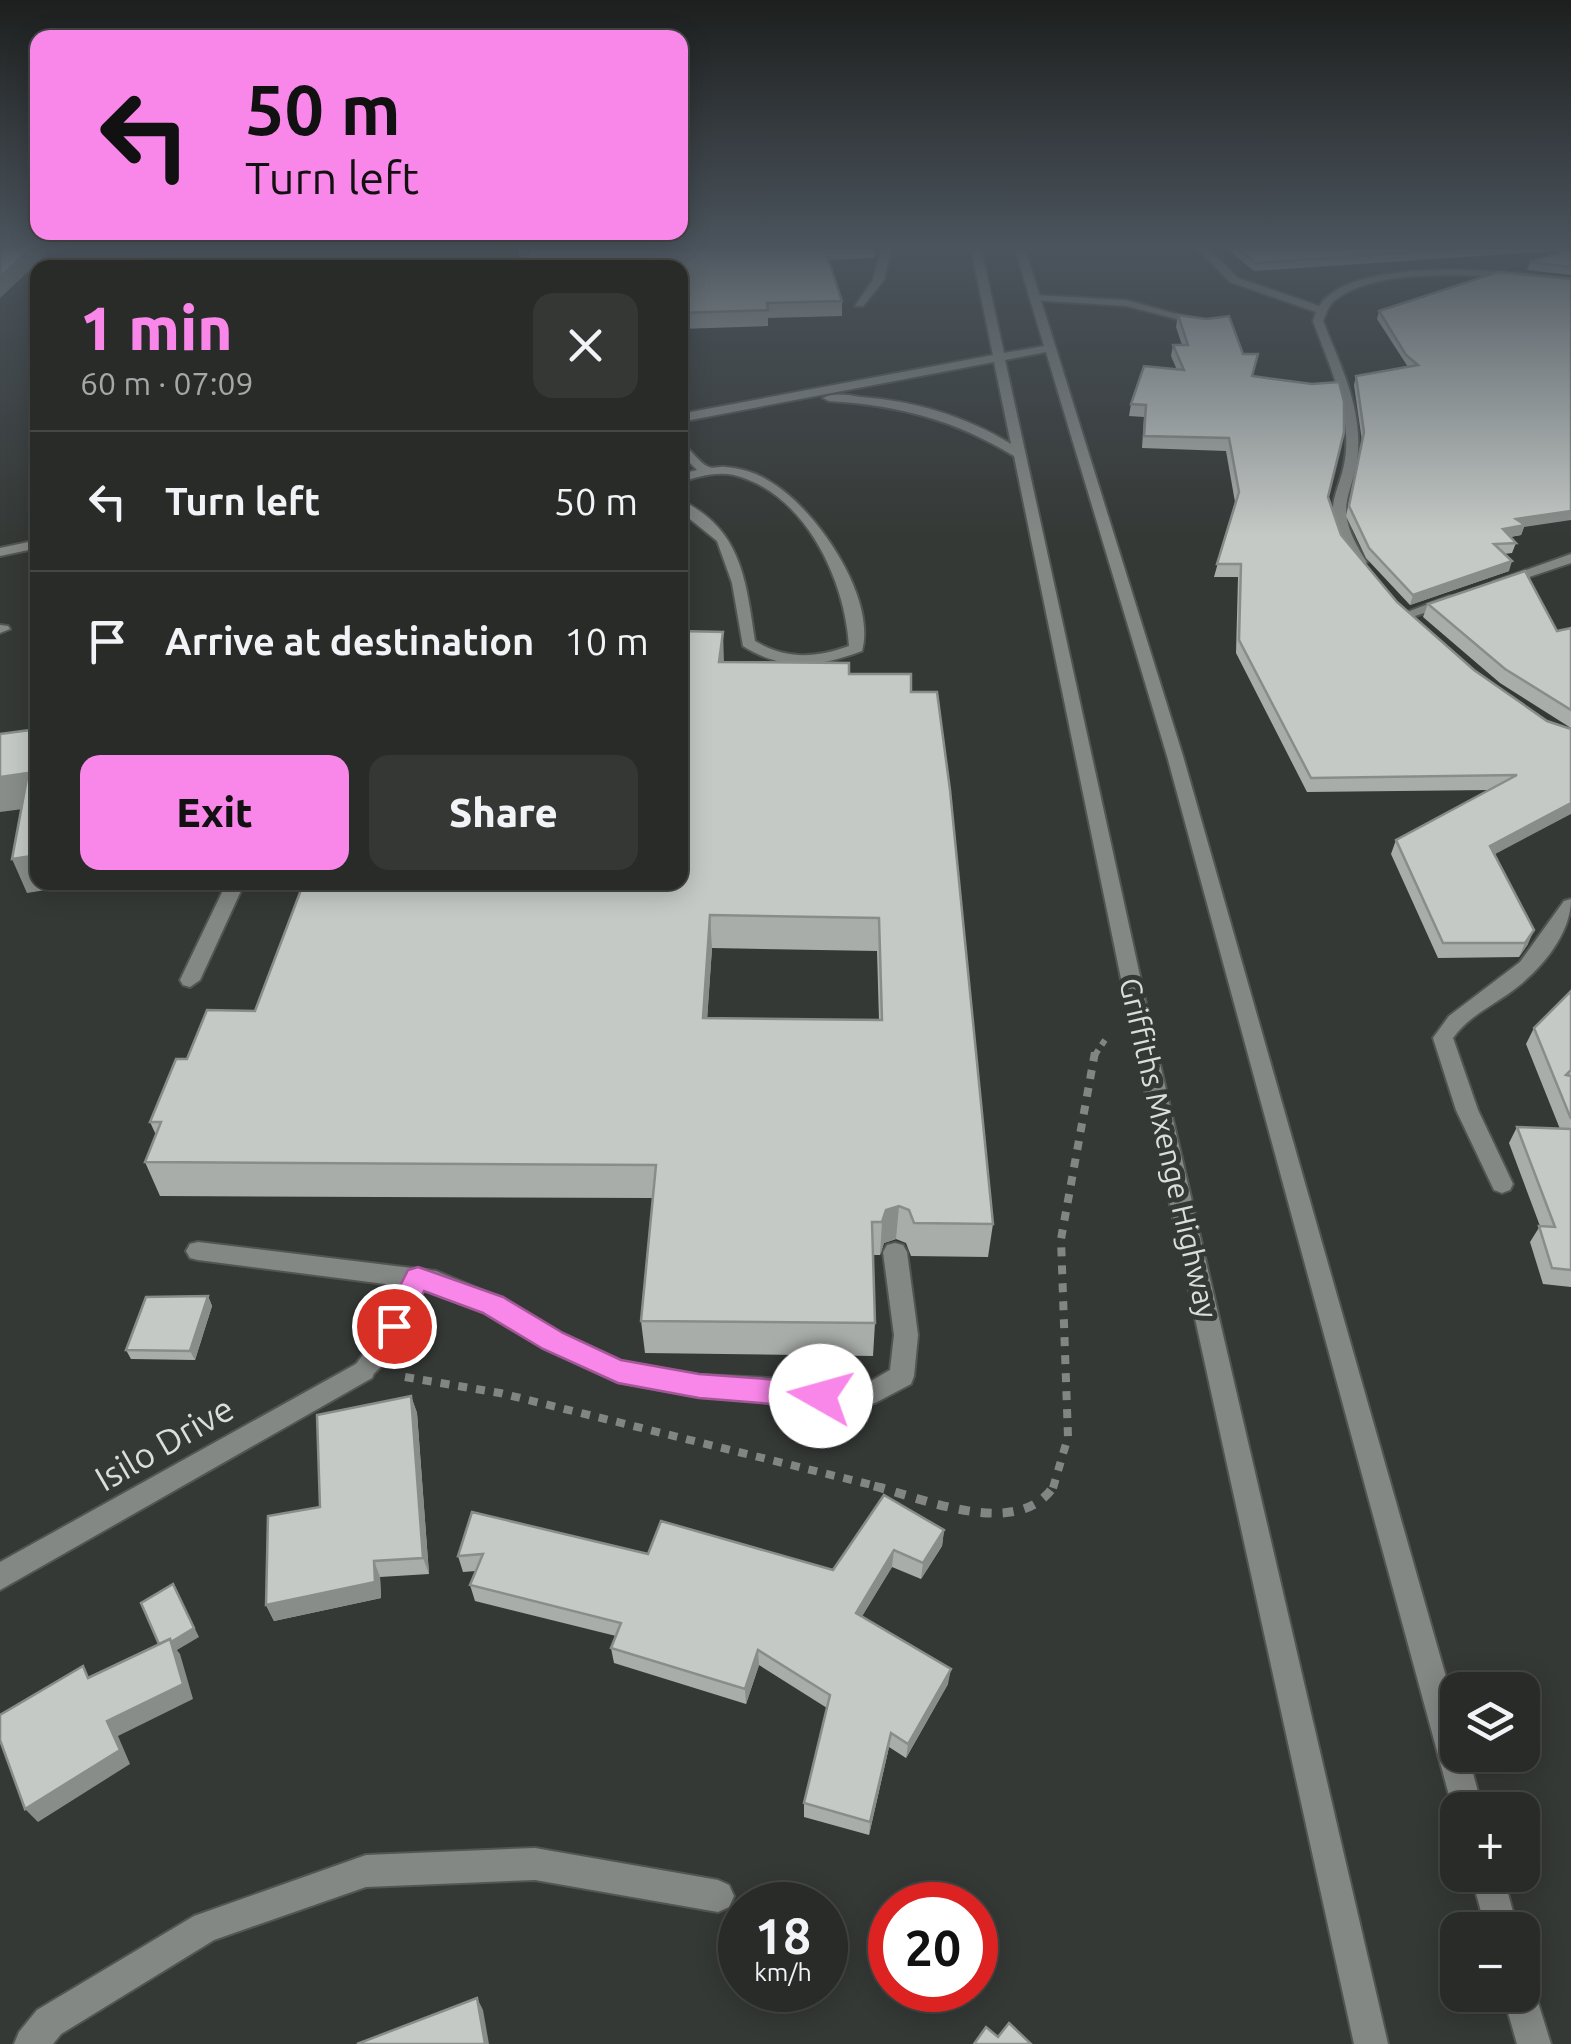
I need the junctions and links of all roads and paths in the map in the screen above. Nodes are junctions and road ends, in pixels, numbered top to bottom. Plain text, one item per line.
1 (996, 344) edge
2 (1049, 344) edge
3 (1327, 344) edge
4 (1050, 348) junction
5 (998, 356) junction
6 (790, 397) junction
7 (688, 416) edge
8 (688, 454) edge
9 (1020, 454) junction
10 (705, 470) junction
11 (688, 475) edge
12 (688, 510) edge
13 (30, 546) edge
14 (0, 552) edge
15 (1571, 558) edge
16 (1368, 572) edge
17 (1481, 589) edge
18 (1463, 596) edge
19 (1422, 627) edge
20 (232, 890) edge
21 (1571, 905) edge
22 (190, 980) dead end
23 (1502, 1184) dead end
24 (198, 1251) dead end
25 (895, 1252) dead end
26 (418, 1278) junction
27 (0, 1577) edge
28 (1463, 1792) edge
29 (718, 1896) dead end
30 (1525, 2012) edge
31 (31, 2044) edge
32 (1371, 2044) edge
33 (1534, 2044) edge

1 - 5 street, Griffiths Mxenge Highway
2 - 4 street
3 - 16 street
4 - 5 street
4 - 28 street
5 - 6 street
5 - 9 street, Griffiths Mxenge Highway
6 - 7 street
6 - 9 street
8 - 10 street
9 - 32 street, Griffiths Mxenge Highway
10 - 11 street
10 - 12 street
13 - 14 street
15 - 17 street
18 - 19 street
20 - 22 street
21 - 23 street
24 - 26 street
25 - 26 street
26 - 27 street, Isilo Drive
29 - 31 street
30 - 33 street

